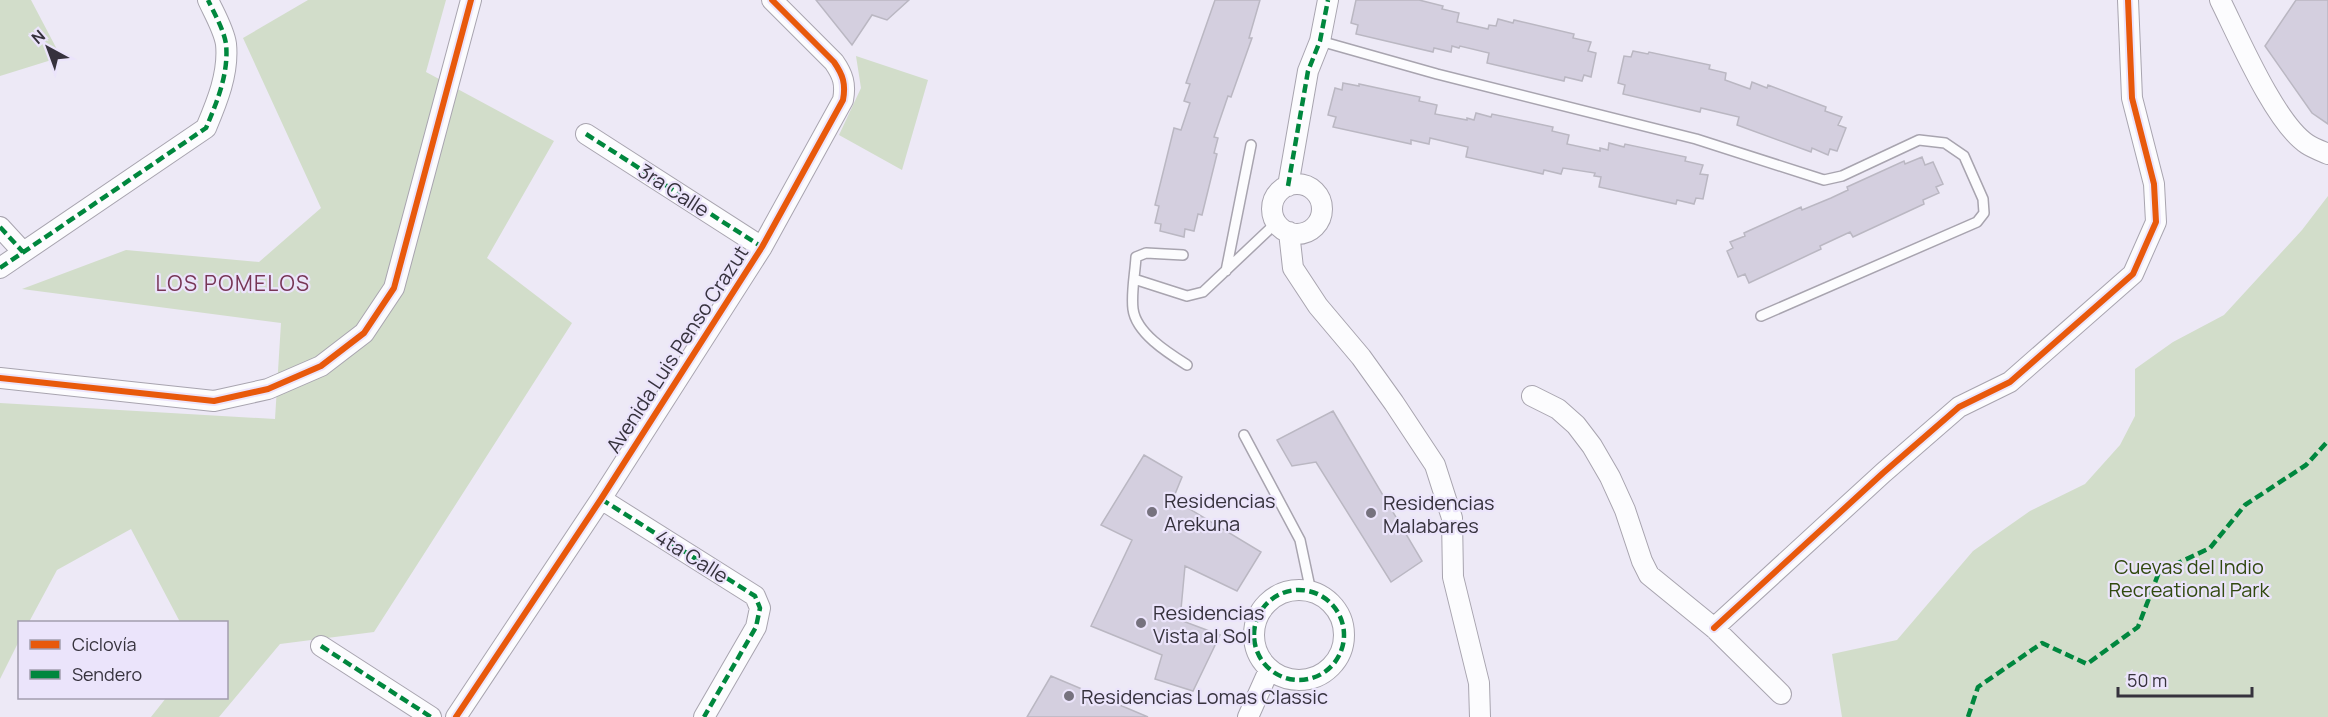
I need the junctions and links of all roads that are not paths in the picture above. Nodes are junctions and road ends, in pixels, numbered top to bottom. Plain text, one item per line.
1 (208, 0) edge
2 (471, 0) edge
3 (773, 0) edge
4 (1328, 0) edge
5 (2128, 0) edge
6 (2220, 0) edge
7 (1320, 41) junction
8 (586, 134) dead end
9 (1251, 145) dead end
10 (2328, 154) edge
11 (1287, 186) junction
12 (0, 227) edge
13 (1282, 228) junction
14 (762, 247) junction
15 (23, 252) junction
16 (1183, 255) dead end
17 (0, 268) edge
18 (1226, 271) junction
19 (1134, 279) junction
20 (1761, 316) dead end
21 (1186, 365) dead end
22 (0, 378) edge
23 (1532, 396) dead end
24 (1244, 435) dead end
25 (601, 499) junction
26 (1311, 592) junction
27 (1714, 628) junction
28 (321, 646) dead end
29 (1269, 670) junction
30 (1781, 694) dead end
31 (431, 717) edge
32 (456, 717) edge
33 (704, 717) edge
34 (1248, 717) edge
35 (1480, 717) edge

1 - 15 street
2 - 22 street
3 - 14 street, Avenida Luis Penso Crazut
4 - 7 street
5 - 27 street
6 - 10 street
7 - 11 street
7 - 20 lane
8 - 14 street, 3ra Calle
9 - 18 lane
11 - 13 street
11 - 13 street
12 - 15 street
13 - 18 lane
13 - 35 street
14 - 25 street, Avenida Luis Penso Crazut
15 - 17 street
16 - 19 lane
18 - 19 lane
19 - 21 lane
23 - 27 street
24 - 26 lane
25 - 32 street, Avenida Luis Penso Crazut
25 - 33 street, 4ta Calle
26 - 29 street
26 - 29 street
27 - 30 street
28 - 31 street
29 - 34 street

